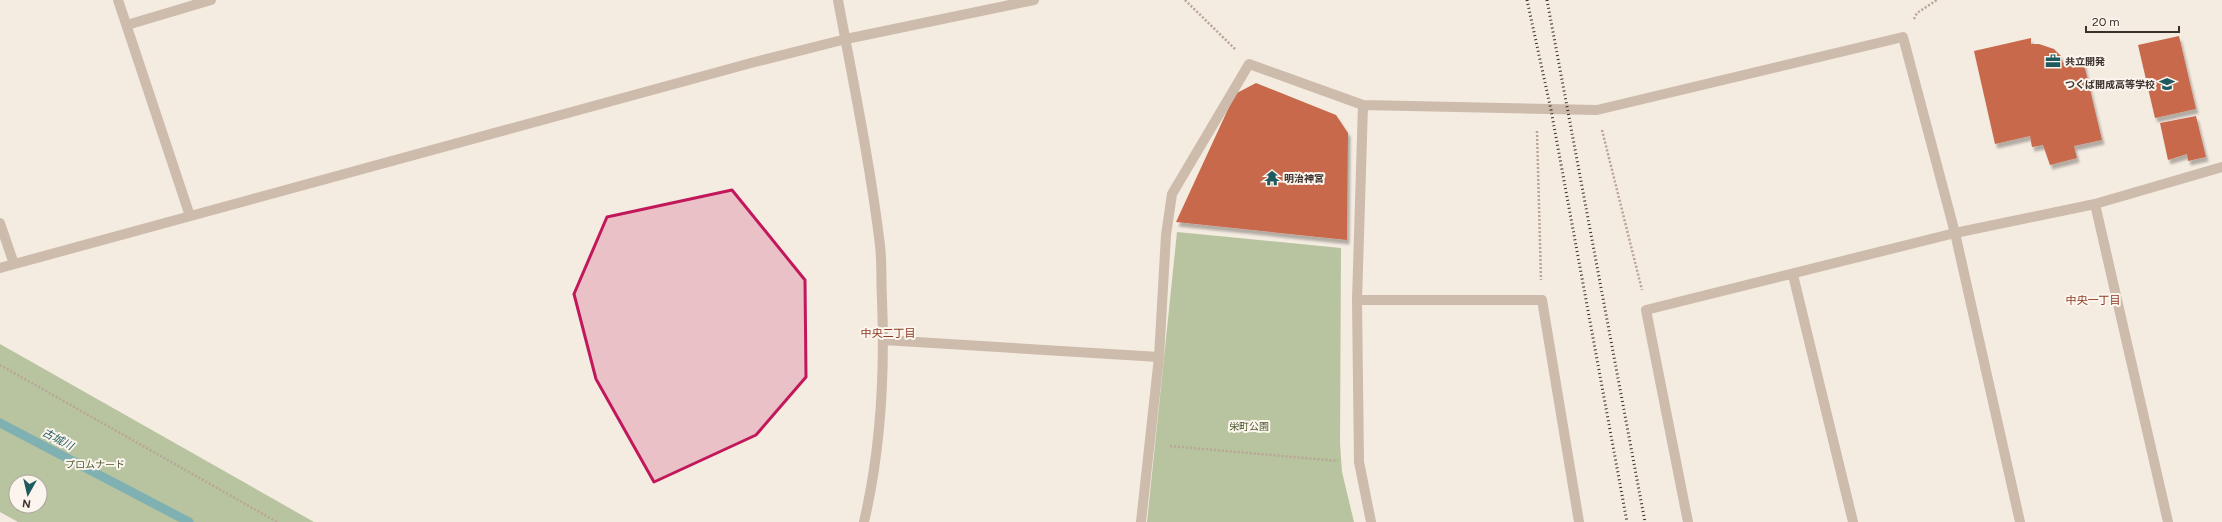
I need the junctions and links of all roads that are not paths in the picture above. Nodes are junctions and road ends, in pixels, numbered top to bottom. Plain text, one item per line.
1 (118, 0) edge
2 (211, 0) edge
3 (838, 0) edge
4 (1034, 0) edge
5 (127, 25) junction
6 (846, 39) junction
7 (1363, 105) junction
8 (2222, 167) edge
9 (2095, 204) junction
10 (190, 216) junction
11 (0, 223) edge
12 (1955, 233) junction
13 (14, 264) junction
14 (0, 268) edge
15 (1793, 275) junction
16 (1357, 300) junction
17 (884, 340) junction
18 (1159, 357) junction
19 (864, 522) edge
20 (1141, 522) edge
21 (1371, 522) edge
22 (1579, 522) edge
23 (1688, 522) edge
24 (1853, 522) edge
25 (2020, 522) edge
26 (2168, 522) edge

1 - 5 street
2 - 5 street
3 - 6 street
4 - 6 street
5 - 10 street
6 - 10 street
6 - 17 street
7 - 12 street
7 - 16 street
7 - 18 street
8 - 9 street
9 - 12 street
9 - 26 street
10 - 13 street
11 - 13 street
12 - 15 street
12 - 25 street
13 - 14 street
15 - 23 street
15 - 24 street
16 - 21 street
16 - 22 street
17 - 18 street
17 - 19 street
18 - 20 street

